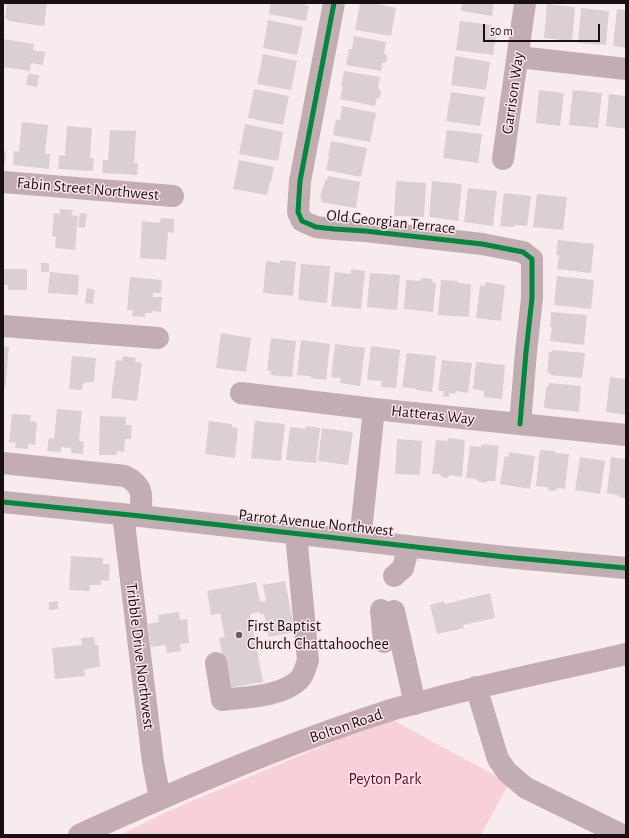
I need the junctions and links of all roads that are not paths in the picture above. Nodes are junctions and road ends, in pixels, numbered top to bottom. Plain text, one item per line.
1 (334, 3) edge
2 (525, 3) edge
3 (518, 57) junction
4 (626, 69) edge
5 (503, 159) dead end
6 (3, 182) edge
7 (173, 196) dead end
8 (3, 326) edge
9 (158, 338) dead end
10 (241, 394) dead end
11 (374, 409) junction
12 (520, 424) junction
13 (626, 436) edge
14 (3, 463) edge
15 (3, 502) edge
16 (131, 515) junction
17 (296, 534) junction
18 (360, 541) junction
19 (409, 546) junction
20 (626, 568) edge
21 (394, 576) dead end
22 (384, 642) dead end
23 (626, 654) edge
24 (216, 663) dead end
25 (476, 687) junction
26 (415, 704) junction
27 (160, 799) junction
28 (79, 835) edge
29 (622, 835) edge

1 - 12 street, Old Georgian Terrace
2 - 3 street, Garrison Way
3 - 4 street
3 - 5 street, Garrison Way
6 - 7 street, Fabin Street Northwest
8 - 9 street
10 - 11 street, Hatteras Way
11 - 12 street, Hatteras Way
11 - 18 street
12 - 13 street, Hatteras Way
14 - 16 street, Tribble Drive Northwest
15 - 16 street, Parrot Avenue Northwest
16 - 17 street, Parrot Avenue Northwest
16 - 27 street, Tribble Drive Northwest
17 - 18 street, Parrot Avenue Northwest
17 - 24 street
18 - 19 street, Parrot Avenue Northwest
19 - 20 street, Parrot Avenue Northwest
19 - 21 street
22 - 26 street
23 - 25 main road, Bolton Road
25 - 26 main road, Bolton Road
25 - 29 street
26 - 27 main road, Bolton Road
27 - 28 main road, Bolton Road

